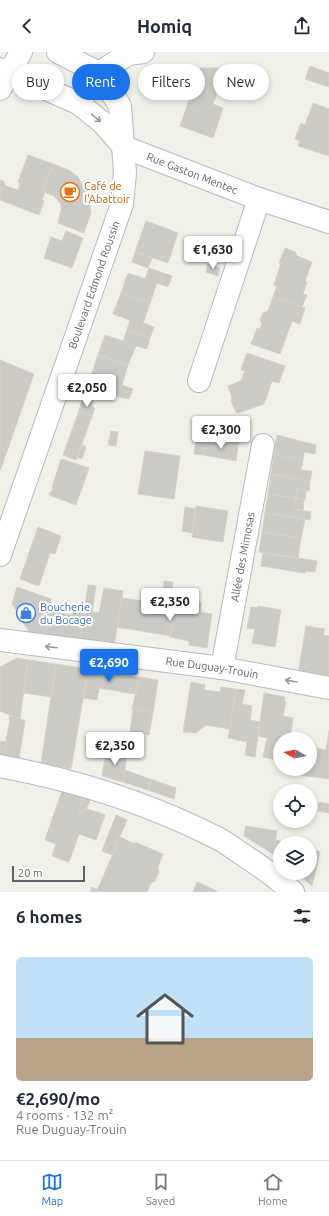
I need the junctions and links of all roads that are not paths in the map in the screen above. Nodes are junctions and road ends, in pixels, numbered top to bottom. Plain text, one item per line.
1 (21, 52) edge
2 (58, 52) edge
3 (143, 52) edge
4 (81, 64) edge
5 (113, 64) edge
6 (3, 77) edge
7 (116, 100) edge
8 (78, 102) joint
9 (124, 147) junction
10 (259, 199) junction
11 (329, 222) edge
12 (199, 382) dead end
13 (263, 446) dead end
14 (0, 556) edge
15 (0, 640) edge
16 (222, 668) junction
17 (329, 688) edge
18 (0, 766) edge
19 (293, 892) edge

1 - 6 street
2 - 4 street
3 - 5 street
6 - 8 street
7 - 9 street, Boulevard Edmond Roussin
8 -> 9 street
9 - 10 street, Rue Gaston Mentec
9 - 14 street, Boulevard Edmond Roussin
10 - 11 street, Rue Gaston Mentec
10 - 12 street
13 - 16 street, Allée des Mimosas
16 -> 15 street, Rue Duguay-Trouin
17 -> 16 street, Rue Duguay-Trouin
18 - 19 street

